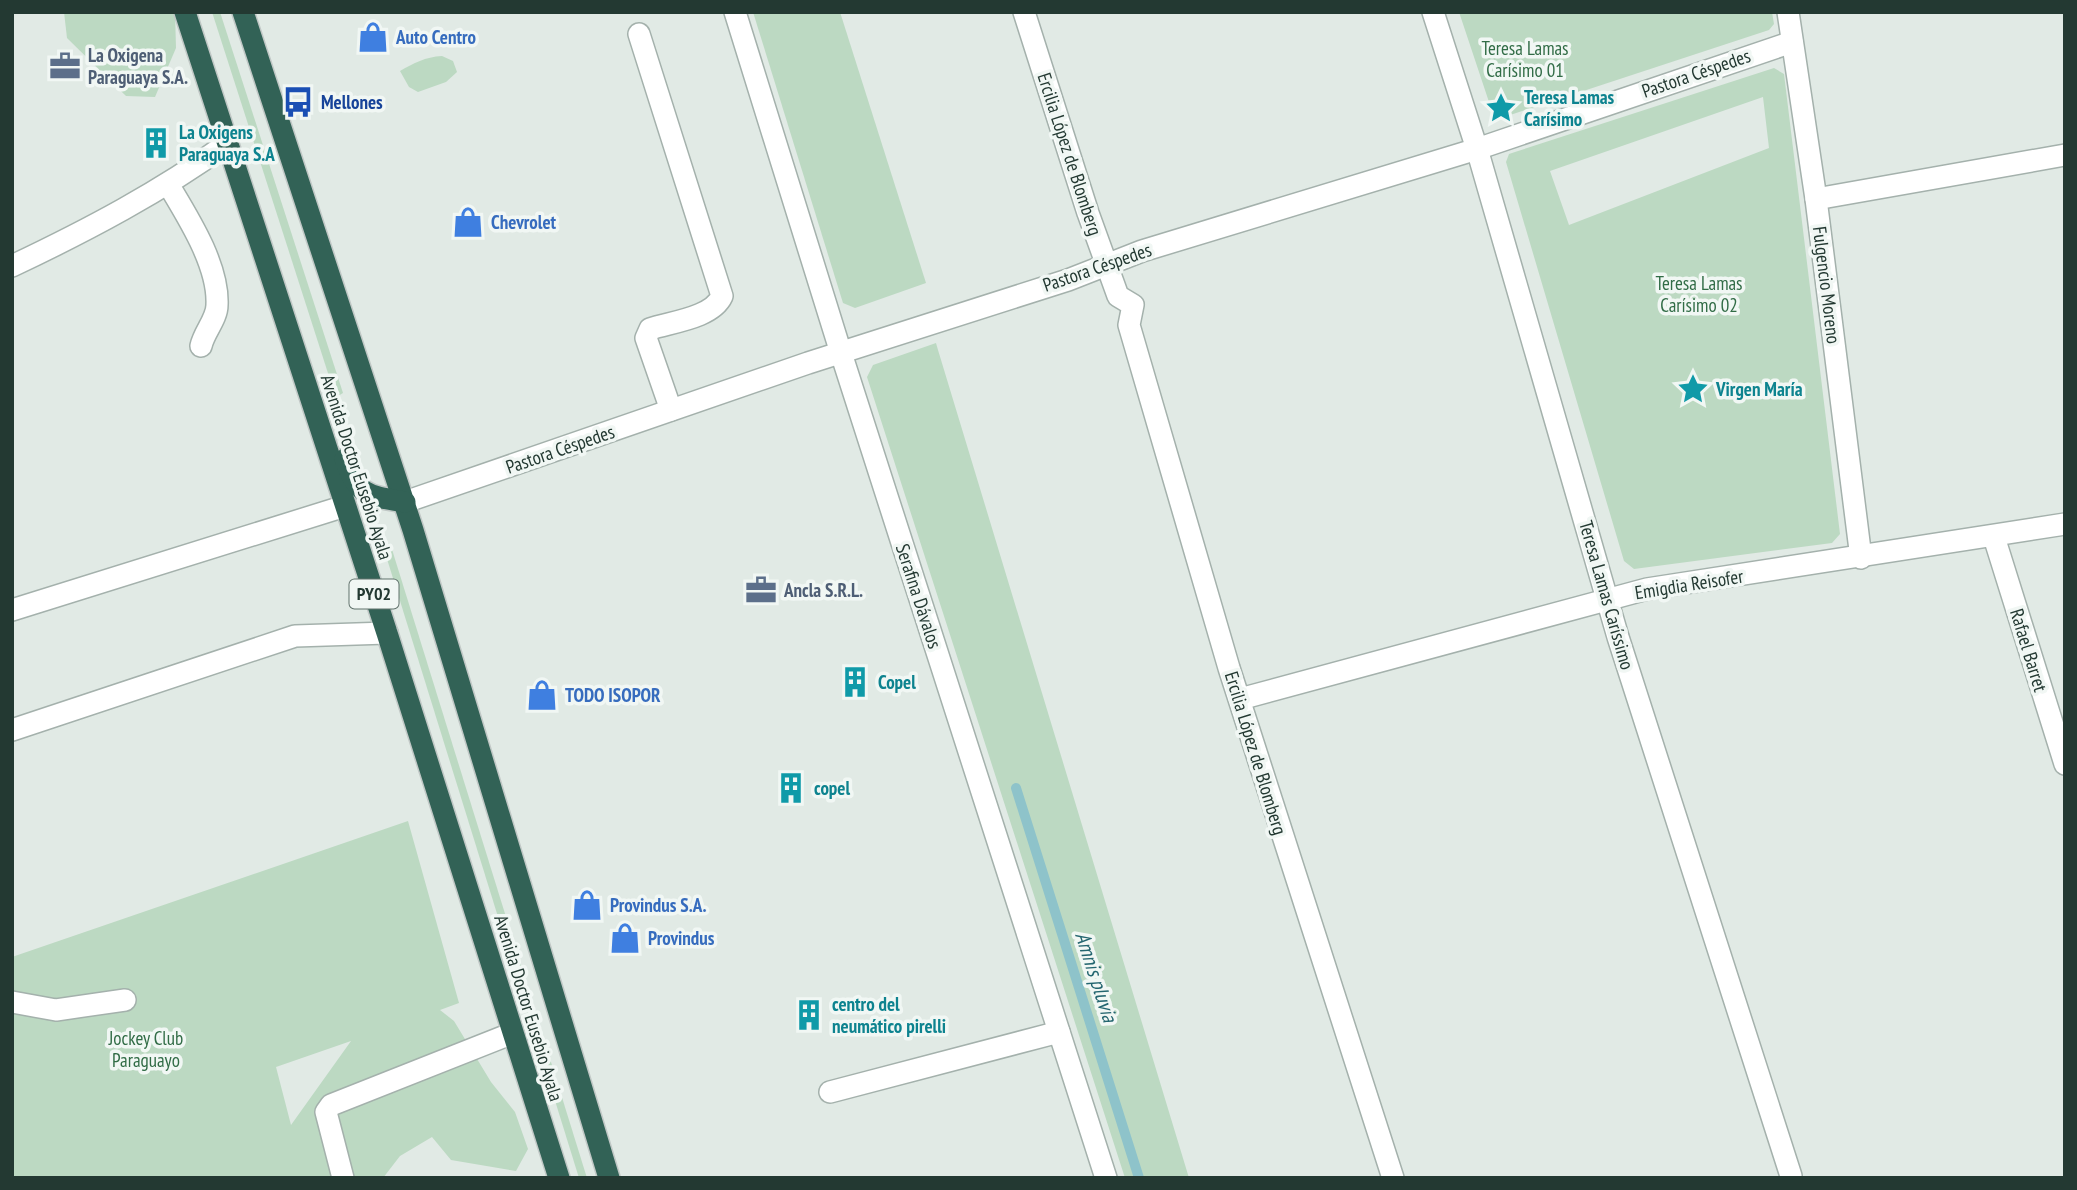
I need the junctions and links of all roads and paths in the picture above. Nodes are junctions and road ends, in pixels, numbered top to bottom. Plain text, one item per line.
1 (185, 12) edge
2 (243, 12) edge
3 (735, 12) edge
4 (1024, 12) edge
5 (1433, 12) edge
6 (1788, 12) edge
7 (639, 34) dead end
8 (1792, 41) junction
9 (228, 143) junction
10 (1477, 149) junction
11 (2065, 155) edge
12 (167, 184) junction
13 (1816, 200) junction
14 (1108, 263) junction
15 (12, 266) edge
16 (201, 346) dead end
17 (841, 353) junction
18 (306, 385) junction
19 (671, 410) junction
20 (405, 502) junction
21 (345, 506) junction
22 (2065, 524) edge
23 (1994, 537) junction
24 (1861, 558) junction
25 (1609, 599) junction
26 (12, 610) edge
27 (387, 633) junction
28 (1240, 699) junction
29 (12, 730) edge
30 (2065, 764) edge
31 (125, 1000) dead end
32 (12, 1002) edge
33 (1059, 1032) junction
34 (513, 1033) junction
35 (830, 1092) dead end
36 (1791, 1176) edge
37 (343, 1178) edge
38 (559, 1178) edge
39 (609, 1178) edge
40 (1106, 1178) edge
41 (1392, 1178) edge

1 - 9 highway, Avenida Doctor Eusebio Ayala / PY02
2 - 20 highway, Avenida Doctor Eusebio Ayala / PY02
3 - 17 street, Serafina Dávalos
4 - 14 street, Ercilia López de Blomberg
5 - 10 street, Teresa Lamas Caríssimo
6 - 8 street, Fulgencio Moreno
7 - 19 street
8 - 10 street, Pastora Céspedes
8 - 13 street, Fulgencio Moreno
9 - 12 street
9 - 18 highway, Avenida Doctor Eusebio Ayala / PY02
10 - 14 street, Pastora Céspedes
10 - 25 street, Teresa Lamas Caríssimo
11 - 13 street
12 - 15 street
12 - 16 street
13 - 24 street, Fulgencio Moreno
14 - 17 street, Pastora Céspedes
14 - 28 street, Ercilia López de Blomberg
17 - 19 street, Pastora Céspedes
17 - 33 street, Serafina Dávalos
18 - 20 highway
18 - 21 highway, Avenida Doctor Eusebio Ayala / PY02
19 - 20 street, Pastora Céspedes
20 - 39 highway, Avenida Doctor Eusebio Ayala / PY02
21 - 26 street
21 - 27 highway, Avenida Doctor Eusebio Ayala / PY02
22 - 23 street, Emigdia Reisofer
23 - 24 street, Emigdia Reisofer
23 - 30 street, Rafael Barret
24 - 25 street, Emigdia Reisofer
25 - 28 street, Emigdia Reisofer
25 - 36 street, Teresa Lamas Caríssimo
27 - 29 street
27 - 34 highway, Avenida Doctor Eusebio Ayala / PY02
28 - 41 street, Ercilia López de Blomberg
31 - 32 street
33 - 35 street
33 - 40 street, Serafina Dávalos
34 - 37 street
34 - 38 highway, Avenida Doctor Eusebio Ayala / PY02

